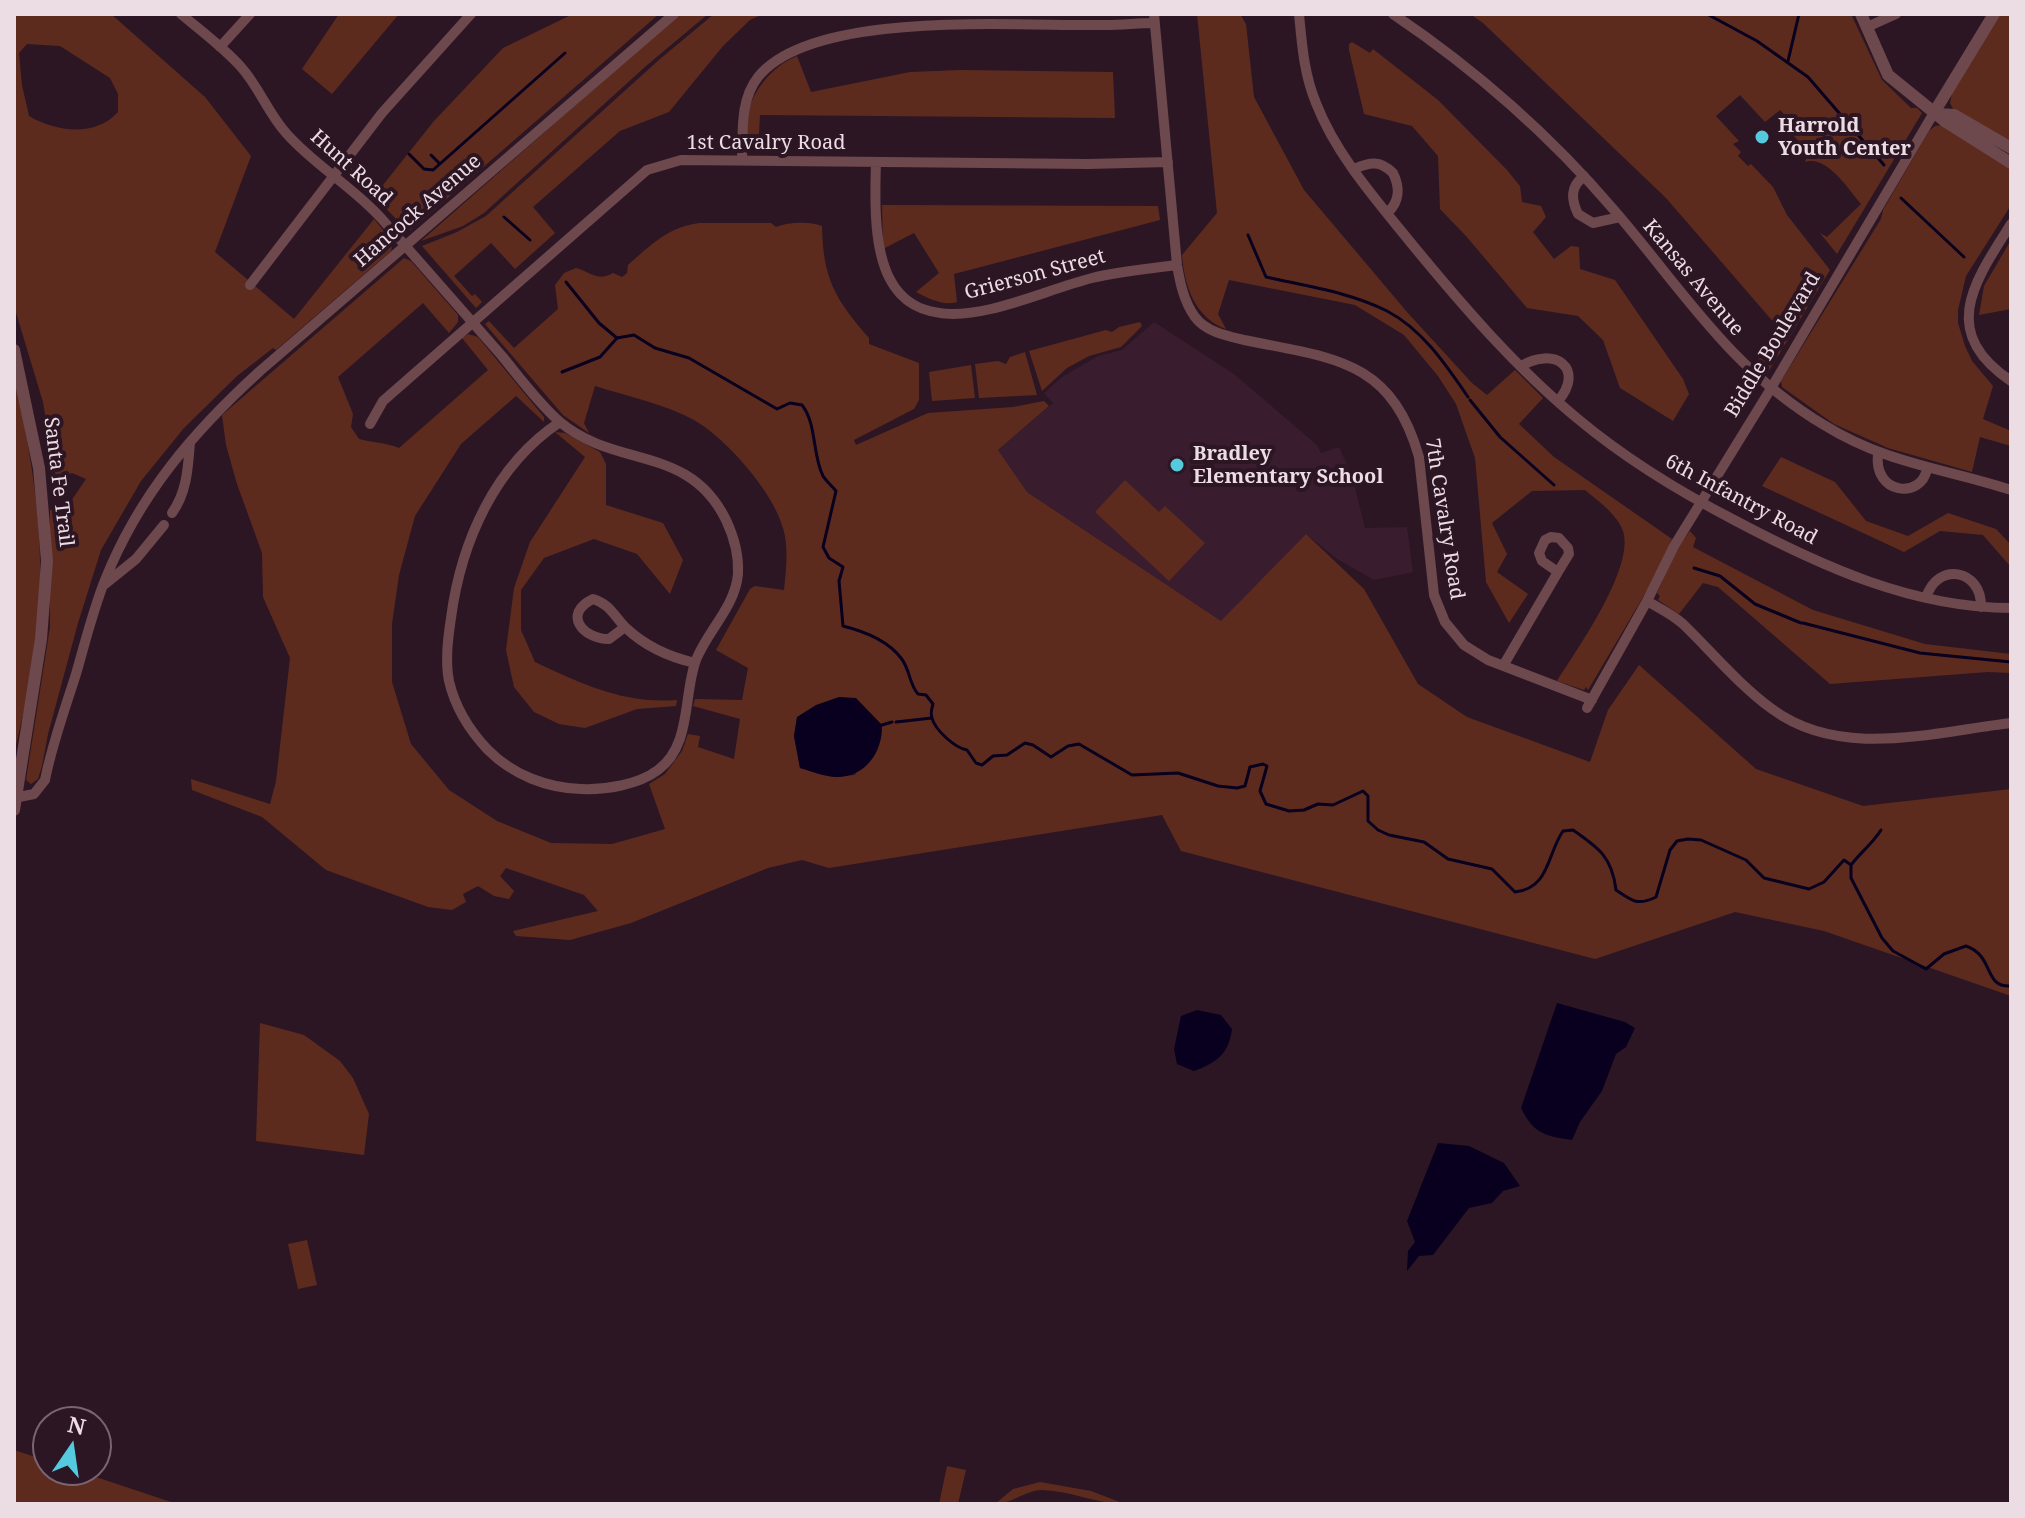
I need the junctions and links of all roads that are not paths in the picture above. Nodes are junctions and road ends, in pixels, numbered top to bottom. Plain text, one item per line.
1 (181, 14) edge
2 (250, 14) edge
3 (471, 14) edge
4 (674, 14) edge
5 (1299, 14) edge
6 (1393, 14) edge
7 (1861, 14) edge
8 (1896, 14) edge
9 (1994, 14) edge
10 (1154, 18) edge
11 (1867, 27) junction
12 (220, 47) junction
13 (1937, 112) junction
14 (2011, 148) edge
15 (742, 159) junction
16 (876, 162) junction
17 (1168, 162) junction
18 (2011, 163) edge
19 (1354, 169) junction
20 (334, 175) junction
21 (1584, 176) junction
22 (1387, 213) junction
23 (1620, 217) junction
24 (2011, 224) edge
25 (404, 246) junction
26 (1177, 265) junction
27 (250, 285) dead end
28 (472, 322) junction
29 (14, 350) edge
30 (1521, 366) junction
31 (2011, 381) edge
32 (1771, 389) junction
33 (1558, 401) junction
34 (560, 422) junction
35 (370, 424) dead end
36 (190, 440) junction
37 (1878, 454) junction
38 (1927, 469) junction
39 (2011, 490) edge
40 (1702, 503) junction
41 (172, 513) dead end
42 (164, 525) dead end
43 (1558, 572) dead end
44 (103, 585) junction
45 (1926, 598) junction
46 (1647, 601) junction
47 (1981, 607) junction
48 (2011, 608) edge
49 (625, 627) junction
50 (695, 663) junction
51 (1503, 666) junction
52 (1590, 704) joint
53 (2011, 723) edge
54 (15, 802) edge

1 - 12 street, Hunt Road
2 - 12 street
3 - 20 street
4 - 25 street, Hancock Avenue
5 - 19 street, 6th Infantry Road
6 - 21 street, Kansas Avenue
7 - 11 street
8 - 11 street
9 - 13 street, Biddle Boulevard
10 - 15 street
10 - 17 street, 7th Cavalry Road
11 - 13 street
12 - 20 street, Hunt Road
13 - 14 street
13 - 18 street
13 - 32 street, Biddle Boulevard
15 - 16 street, 1st Cavalry Road
15 - 28 street, 1st Cavalry Road
16 - 17 street, 1st Cavalry Road
16 - 26 street, Grierson Street
17 - 26 street, 7th Cavalry Road
19 - 22 street, 6th Infantry Road
19 - 22 street
20 - 25 street, Hunt Road
20 - 27 street
21 - 23 street, Kansas Avenue
21 - 23 street
22 - 30 street, 6th Infantry Road
23 - 32 street, Kansas Avenue
24 - 31 street
25 - 28 street, Hunt Road
25 - 36 street, Hancock Avenue
26 - 51 street, 7th Cavalry Road
28 - 34 street, Hunt Road
28 - 35 street, 1st Cavalry Road
29 - 54 street, Santa Fe Trail
30 - 33 street, 6th Infantry Road
30 - 33 street
32 - 37 street, Kansas Avenue
32 - 40 street, Biddle Boulevard
33 - 40 street, 6th Infantry Road
34 - 50 street, Hunt Road
34 - 50 street, Hunt Road
36 - 41 street
36 - 44 street, Hancock Avenue
37 - 38 street, Kansas Avenue
37 - 38 street
38 - 39 street, Kansas Avenue
40 - 45 street, 6th Infantry Road
40 - 46 street, Biddle Boulevard
42 - 44 street
43 - 51 street
44 - 54 street, Hancock Avenue
45 - 47 street, 6th Infantry Road
45 - 47 street
46 - 52 street, Biddle Boulevard
46 - 53 street
47 - 48 street, 6th Infantry Road
49 - 49 street
49 - 50 street
51 - 52 street, 7th Cavalry Road

